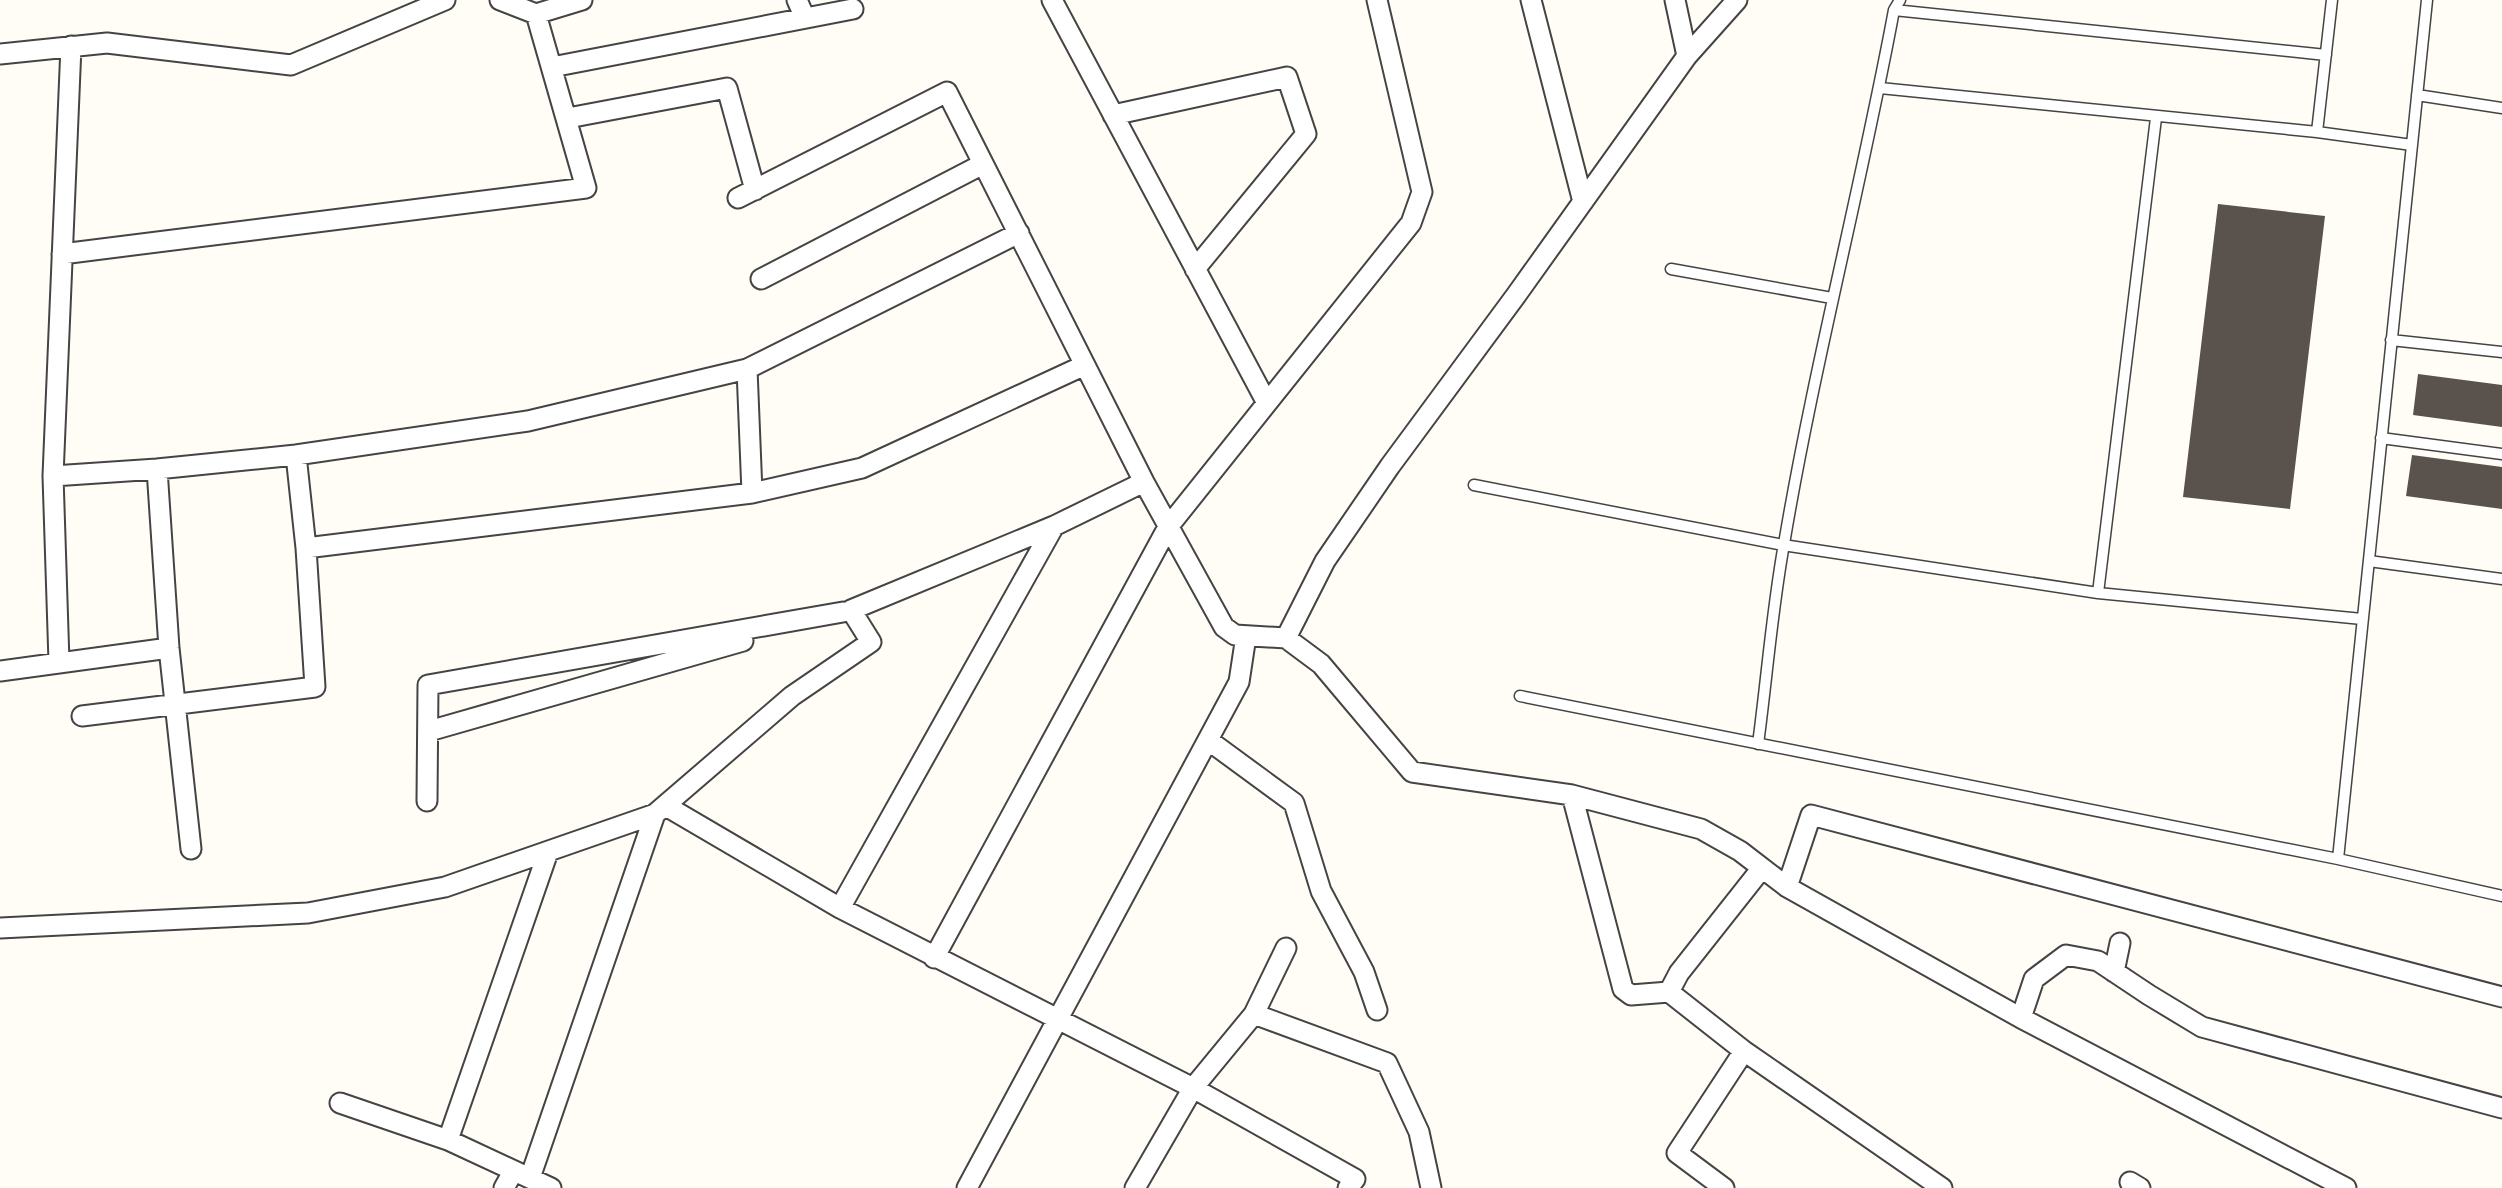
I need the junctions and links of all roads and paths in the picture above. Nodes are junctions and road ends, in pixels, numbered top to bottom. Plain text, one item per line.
1 (445, 0) edge
2 (500, 0) edge
3 (582, 0) edge
4 (1052, 0) edge
5 (1377, 0) edge
6 (1531, 0) edge
7 (1675, 0) edge
8 (1737, 0) edge
9 (1900, 0) edge
10 (2332, 0) edge
11 (2427, 0) edge
12 (801, 9) edge
13 (853, 9) dead end
14 (1894, 10) junction
15 (536, 13) junction
16 (71, 46) junction
17 (0, 54) edge
18 (2326, 55) junction
19 (1687, 56) junction
20 (552, 67) junction
21 (1880, 88) junction
22 (2417, 95) junction
23 (2502, 108) edge
24 (1113, 115) junction
25 (568, 118) junction
26 (2156, 118) junction
27 (2317, 132) junction
28 (2412, 145) junction
29 (983, 164) junction
30 (1583, 202) junction
31 (1019, 233) junction
32 (62, 254) junction
33 (1195, 269) junction
34 (1671, 269) dead end
35 (761, 279) dead end
36 (1832, 298) junction
37 (2391, 340) junction
38 (2502, 352) edge
39 (1085, 365) junction
40 (747, 369) junction
41 (1267, 403) junction
42 (2381, 438) junction
43 (2502, 454) edge
44 (296, 456) junction
45 (157, 469) junction
46 (53, 476) junction
47 (1144, 482) junction
48 (1474, 485) dead end
49 (752, 494) junction
50 (1054, 526) junction
51 (1168, 527) junction
52 (1783, 545) junction
53 (306, 548) junction
54 (2369, 561) junction
55 (2502, 579) edge
56 (2098, 593) junction
57 (847, 611) junction
58 (2362, 618) junction
59 (1246, 636) junction
60 (1286, 638) junction
61 (169, 648) junction
62 (59, 662) junction
63 (0, 671) edge
64 (1520, 696) dead end
65 (175, 704) junction
66 (82, 716) dead end
67 (429, 731) junction
68 (1208, 740) junction
69 (1758, 744) junction
70 (1572, 796) junction
71 (427, 802) dead end
72 (661, 810) junction
73 (191, 849) dead end
74 (548, 852) junction
75 (2338, 859) junction
76 (1762, 868) junction
77 (1787, 887) junction
78 (2502, 897) edge
79 (841, 908) junction
80 (0, 928) edge
81 (2120, 943) dead end
82 (1286, 948) dead end
83 (934, 958) junction
84 (2114, 971) junction
85 (1669, 992) junction
86 (2502, 997) edge
87 (1377, 1010) dead end
88 (1254, 1014) junction
89 (2021, 1018) junction
90 (1059, 1020) junction
91 (1744, 1051) junction
92 (1193, 1088) junction
93 (340, 1103) dead end
94 (2502, 1108) edge
95 (449, 1140) junction
96 (516, 1179) edge
97 (1356, 1185) edge
98 (551, 1188) edge
99 (967, 1188) edge
100 (1135, 1188) edge
101 (1431, 1188) edge
102 (1724, 1188) edge
103 (1942, 1188) edge
104 (2346, 1188) edge

1 - 16 street
2 - 15 street
3 - 15 street
4 - 24 street
5 - 41 street
6 - 30 street
7 - 19 street
8 - 19 street
9 - 14 lane
10 - 18 lane
11 - 22 lane
12 - 13 street
12 - 20 street
14 - 18 lane
14 - 21 lane
15 - 20 street
16 - 17 street
16 - 32 street
18 - 27 lane
19 - 30 street
20 - 25 street
21 - 26 lane
21 - 36 lane
22 - 23 lane
22 - 28 lane
24 - 33 street
24 - 33 street
25 - 29 street
25 - 32 street
26 - 27 lane
26 - 56 lane
27 - 28 lane
28 - 37 lane
29 - 31 street
29 - 35 street
30 - 60 street
31 - 39 street
31 - 40 street
32 - 46 street
33 - 41 street
34 - 36 lane
36 - 52 lane
37 - 38 lane
37 - 42 lane
39 - 47 street
39 - 49 street
40 - 44 street
40 - 49 street
41 - 51 street
42 - 43 lane
42 - 54 lane
44 - 45 street
44 - 53 street
45 - 46 street
45 - 61 street
46 - 62 street
47 - 50 street
47 - 51 street
48 - 52 lane
49 - 53 street
50 - 57 street
50 - 79 street
51 - 59 street
51 - 83 street
52 - 56 lane
52 - 69 lane
53 - 65 street
54 - 55 lane
54 - 58 lane
56 - 58 lane
57 - 67 street
57 - 67 street
57 - 72 street
58 - 75 lane
59 - 60 street
59 - 68 street
60 - 70 street
61 - 62 street
61 - 65 street
62 - 63 street
64 - 69 lane
65 - 66 street
65 - 73 street
67 - 71 street
68 - 87 street
68 - 90 street
69 - 75 lane
70 - 76 street
70 - 85 street
72 - 74 street
72 - 79 street
72 - 96 street
74 - 80 street
74 - 95 street
75 - 78 lane
76 - 77 street
76 - 85 street
77 - 86 street
77 - 89 street
79 - 83 street
81 - 84 street
82 - 88 street
83 - 90 street
84 - 89 street
84 - 94 street
85 - 91 street
88 - 92 street
88 - 101 street
89 - 104 street
90 - 92 street
90 - 99 street
91 - 102 street
91 - 103 street
92 - 97 street
92 - 100 street
93 - 95 street
95 - 96 street
96 - 98 street

